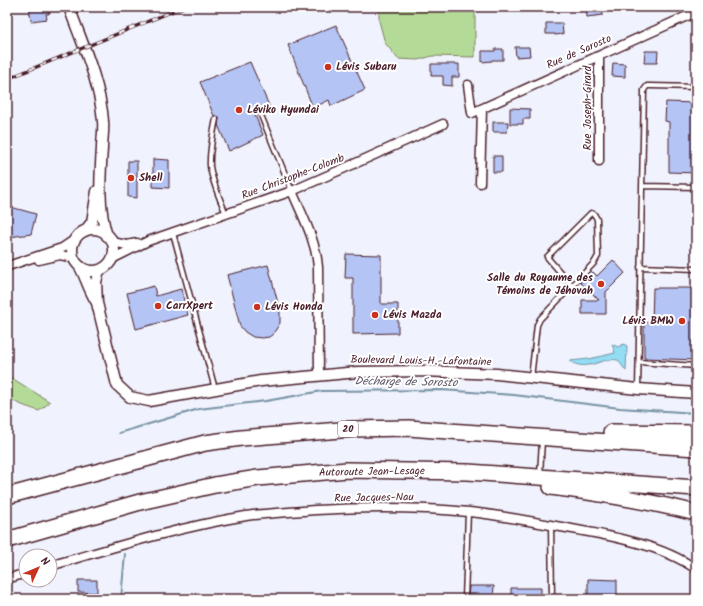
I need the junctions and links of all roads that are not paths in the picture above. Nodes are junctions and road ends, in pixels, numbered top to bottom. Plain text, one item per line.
1 (69, 7) edge
2 (696, 12) edge
3 (599, 56) junction
4 (468, 85) dead end
5 (696, 87) edge
6 (482, 108) junction
7 (260, 113) dead end
8 (216, 119) dead end
9 (443, 124) dead end
10 (599, 161) dead end
11 (100, 183) junction
12 (480, 183) dead end
13 (642, 186) junction
14 (696, 187) edge
15 (292, 191) junction
16 (227, 214) junction
17 (85, 231) junction
18 (173, 233) junction
19 (110, 239) junction
20 (74, 240) junction
21 (148, 241) junction
22 (112, 259) junction
23 (77, 262) junction
24 (9, 265) edge
25 (640, 267) junction
26 (696, 269) edge
27 (99, 270) junction
28 (572, 286) junction
29 (97, 303) junction
30 (639, 362) junction
31 (696, 366) edge
32 (319, 374) junction
33 (531, 378) junction
34 (215, 389) junction
35 (638, 389) junction
36 (696, 393) edge
37 (409, 428) junction
38 (696, 433) edge
39 (542, 437) junction
40 (696, 448) edge
41 (441, 471) junction
42 (540, 477) junction
43 (696, 488) edge
44 (7, 496) edge
45 (468, 512) junction
46 (696, 514) edge
47 (551, 525) junction
48 (7, 540) edge
49 (58, 564) edge
50 (696, 569) edge
51 (18, 576) edge
52 (7, 579) edge
53 (465, 599) edge
54 (552, 599) edge

1 - 11 street
2 - 3 street, Rue de Sarosto
3 - 6 street, Rue de Sarosto
3 - 10 street, Rue Joseph-Girard
4 - 6 street, Rue de Sarosto
5 - 13 lane
6 - 12 street
7 - 15 lane
8 - 16 lane
9 - 15 street, Rue Christophe-Colomb
11 - 17 street
11 - 19 street
13 - 14 lane
13 - 25 lane
15 - 16 street, Rue Christophe-Colomb
15 - 32 street
16 - 18 street, Rue Christophe-Colomb
17 - 19 street
17 - 20 street
18 - 21 street, Rue Christophe-Colomb
18 - 34 lane
19 - 21 street, Rue Christophe-Colomb
19 - 22 street
20 - 23 street
20 - 24 street
21 - 22 street, Rue Christophe-Colomb
22 - 27 street
23 - 24 street
23 - 27 street
23 - 29 street, Boulevard Louis-H.-Lafontaine
25 - 26 lane
25 - 30 lane
27 - 29 street, Boulevard Louis-H.-Lafontaine
28 - 28 lane
28 - 33 lane
29 - 34 street, Boulevard Louis-H.-Lafontaine
30 - 31 lane
30 - 35 lane
32 - 33 street, Boulevard Louis-H.-Lafontaine
32 - 34 street, Boulevard Louis-H.-Lafontaine
33 - 35 street, Boulevard Louis-H.-Lafontaine
35 - 36 street, Boulevard Louis-H.-Lafontaine
37 - 38 highway
37 - 39 highway, 20
37 - 44 highway, 20
39 - 40 highway, 20
39 - 42 lane
41 - 42 highway, Autoroute Jean-Lesage
41 - 46 highway
41 - 48 highway, Autoroute Jean-Lesage
42 - 43 highway, Autoroute Jean-Lesage
45 - 47 street, Rue Jacques-Nau
45 - 49 street, Rue Jacques-Nau
45 - 53 lane
47 - 50 street, Rue Jacques-Nau
47 - 54 lane
51 - 52 street

